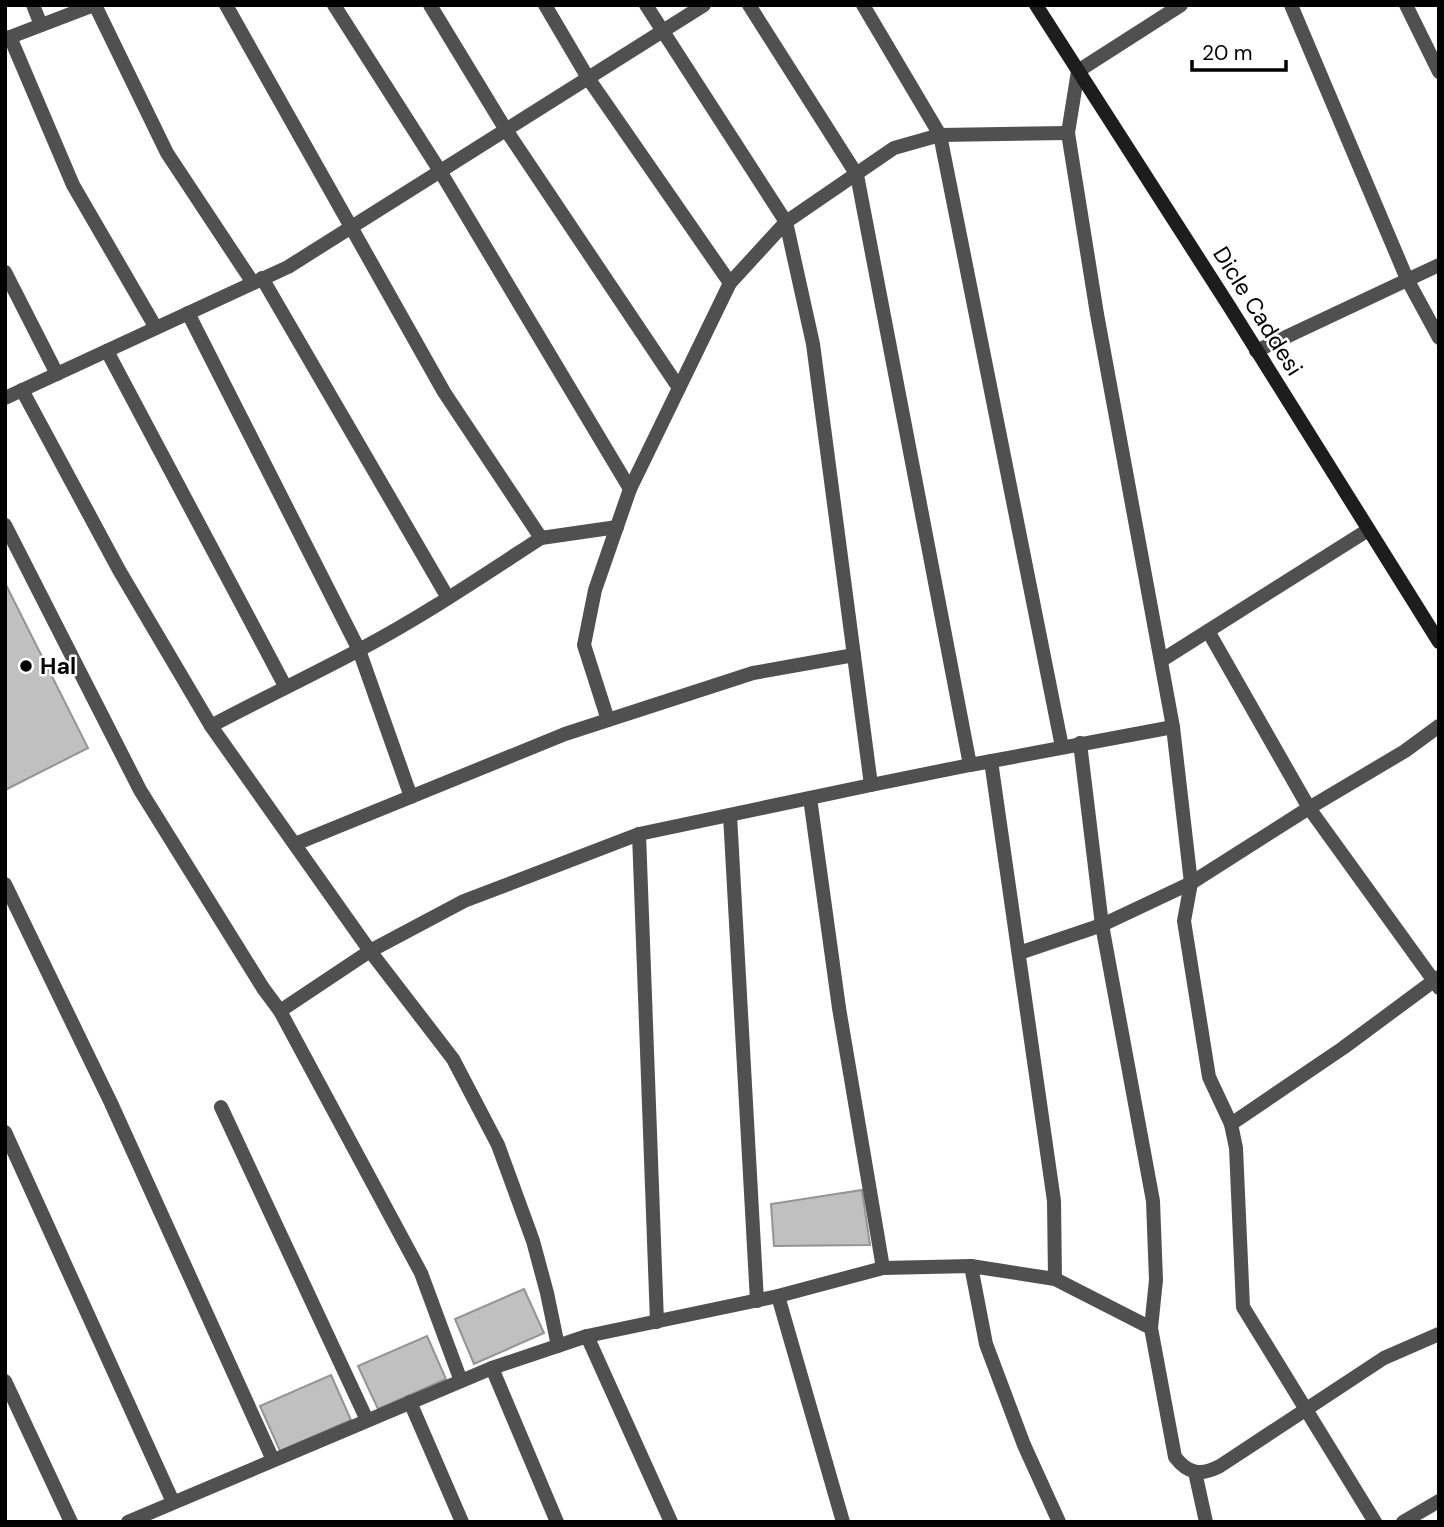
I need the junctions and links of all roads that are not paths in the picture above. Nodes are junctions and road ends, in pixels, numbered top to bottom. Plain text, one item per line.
1 (33, 5) edge
2 (95, 5) edge
3 (226, 5) edge
4 (334, 5) edge
5 (430, 5) edge
6 (545, 5) edge
7 (646, 5) edge
8 (704, 5) edge
9 (749, 5) edge
10 (863, 5) edge
11 (1036, 5) edge
12 (1181, 5) edge
13 (1291, 5) edge
14 (1406, 5) edge
15 (41, 25) junction
16 (661, 32) junction
17 (7, 38) edge
18 (1079, 72) junction
19 (1439, 72) edge
20 (588, 78) junction
21 (506, 130) junction
22 (1068, 133) junction
23 (940, 135) junction
24 (439, 171) junction
25 (857, 175) junction
26 (786, 222) junction
27 (350, 228) junction
28 (1439, 265) edge
29 (5, 272) edge
30 (1407, 279) junction
31 (258, 281) junction
32 (730, 283) junction
33 (188, 313) junction
34 (156, 328) junction
35 (1439, 338) edge
36 (107, 351) junction
37 (1256, 351) junction
38 (57, 373) junction
39 (679, 388) junction
40 (22, 390) junction
41 (5, 398) edge
42 (630, 489) junction
43 (5, 526) edge
44 (617, 527) junction
45 (1368, 530) junction
46 (541, 538) junction
47 (448, 598) junction
48 (1208, 631) junction
49 (1439, 642) edge
50 (359, 650) junction
51 (854, 655) junction
52 (1161, 660) junction
53 (285, 686) junction
54 (608, 720) junction
55 (211, 726) junction
56 (1439, 726) edge
57 (1173, 727) junction
58 (1080, 743) junction
59 (1062, 747) junction
60 (990, 761) junction
61 (970, 765) junction
62 (871, 785) junction
63 (411, 797) junction
64 (810, 798) junction
65 (1309, 808) junction
66 (730, 815) junction
67 (639, 834) junction
68 (295, 844) junction
69 (1191, 883) junction
70 (5, 884) edge
71 (1102, 925) junction
72 (370, 951) junction
73 (1019, 953) junction
74 (1437, 982) edge
75 (280, 1011) junction
76 (221, 1107) dead end
77 (1231, 1125) junction
78 (5, 1132) edge
79 (971, 1266) junction
80 (883, 1268) junction
81 (1055, 1279) junction
82 (778, 1296) junction
83 (757, 1301) junction
84 (656, 1322) junction
85 (1151, 1328) junction
86 (1439, 1335) edge
87 (587, 1336) junction
88 (558, 1346) junction
89 (492, 1368) junction
90 (5, 1381) edge
91 (461, 1381) junction
92 (410, 1402) junction
93 (1304, 1408) junction
94 (367, 1420) junction
95 (273, 1460) junction
96 (1195, 1472) junction
97 (1439, 1501) edge
98 (173, 1502) junction
99 (148, 1517) edge
100 (71, 1522) edge
101 (128, 1522) edge
102 (462, 1522) edge
103 (556, 1522) edge
104 (671, 1522) edge
105 (843, 1522) edge
106 (1059, 1522) edge
107 (1206, 1522) edge
108 (1375, 1522) edge
109 (1403, 1522) edge

1 - 15 street
2 - 15 street
2 - 31 street
3 - 27 street
4 - 24 street
5 - 21 street
6 - 20 street
7 - 16 street
8 - 16 street
9 - 25 street
10 - 23 street
11 - 18 main road, Dicle Caddesi
12 - 18 street
13 - 30 street
14 - 19 street
15 - 17 street
16 - 20 street
16 - 26 street
17 - 34 street
18 - 22 street
18 - 37 main road, Dicle Caddesi
20 - 21 street
20 - 32 street
21 - 24 street
21 - 39 street
22 - 23 street
22 - 52 street
23 - 25 street
23 - 59 street
24 - 27 street
24 - 42 street
25 - 26 street
25 - 61 street
26 - 32 street
26 - 51 street
27 - 31 street
27 - 46 street
28 - 30 street
29 - 38 street
30 - 35 street
30 - 37 street
31 - 33 street
31 - 47 street
32 - 39 street
33 - 34 street
33 - 50 street
34 - 36 street
36 - 38 street
36 - 53 street
37 - 45 main road, Dicle Caddesi
38 - 40 street
39 - 42 street
40 - 41 street
40 - 55 street
42 - 44 street
43 - 75 street
44 - 46 street
44 - 54 street
45 - 48 street
45 - 49 main road, Dicle Caddesi
46 - 47 street
47 - 50 street
48 - 52 street
48 - 65 street
50 - 53 street
50 - 63 street
51 - 54 street
51 - 62 street
52 - 57 street
53 - 55 street
54 - 63 street
55 - 68 street
56 - 65 street
57 - 58 street
57 - 69 street
58 - 59 street
58 - 71 street
59 - 60 street
60 - 61 street
60 - 73 street
61 - 62 street
62 - 64 street
63 - 68 street
64 - 66 street
64 - 80 street
65 - 69 street
65 - 74 street
66 - 67 street
66 - 83 street
67 - 72 street
67 - 84 street
68 - 72 street
69 - 71 street
69 - 77 street
70 - 95 street
71 - 73 street
71 - 85 street
72 - 75 street
72 - 88 street
73 - 81 street
74 - 77 street
75 - 91 street
76 - 94 street
77 - 93 street
78 - 98 street
79 - 80 street
79 - 81 street
79 - 106 street
80 - 82 street
81 - 85 street
82 - 83 street
82 - 105 street
83 - 84 street
84 - 87 street
85 - 96 street
86 - 93 street
87 - 88 street
87 - 104 street
88 - 89 street
89 - 91 street
89 - 103 street
90 - 100 street
91 - 92 street
92 - 94 street
92 - 102 street
93 - 96 street
93 - 108 street
94 - 95 street
95 - 98 street
96 - 107 street
97 - 109 street
98 - 99 street
99 - 101 street

